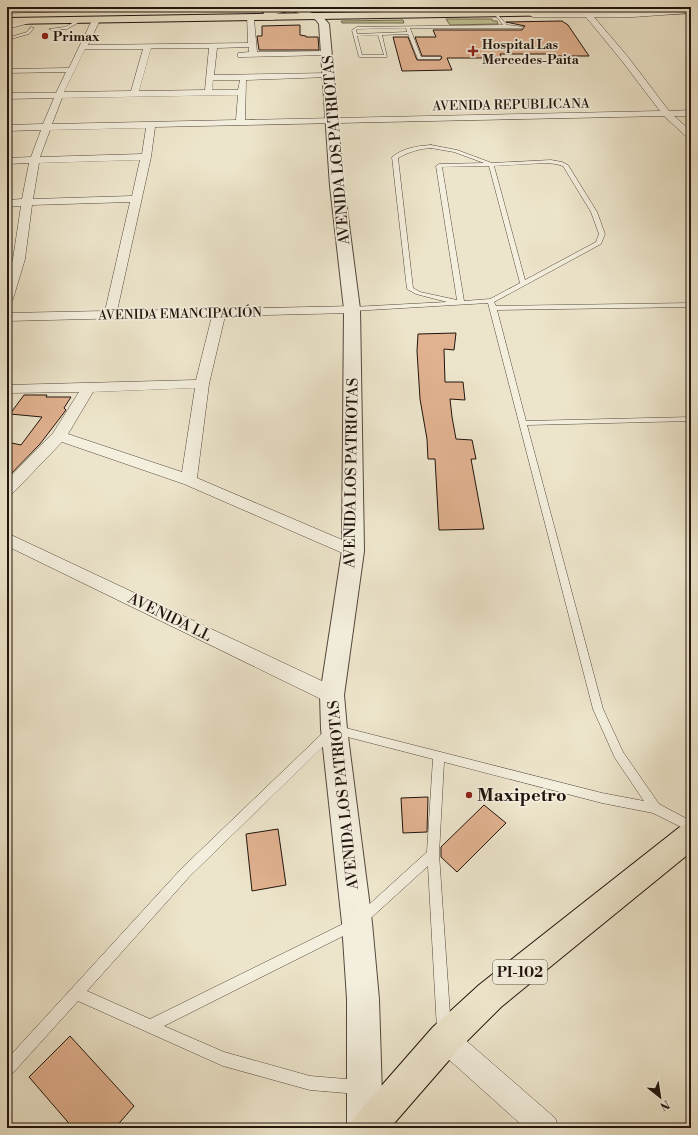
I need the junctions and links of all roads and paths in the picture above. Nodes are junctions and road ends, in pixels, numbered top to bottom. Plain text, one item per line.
1 (151, 7) edge
2 (449, 7) edge
3 (134, 8) edge
4 (162, 9) dead end
5 (477, 10) junction
6 (615, 11) edge
7 (691, 11) edge
8 (7, 12) edge
9 (302, 12) edge
10 (586, 13) edge
11 (498, 16) junction
12 (7, 17) edge
13 (250, 17) junction
14 (411, 17) junction
15 (81, 20) junction
16 (96, 20) junction
17 (7, 21) edge
18 (32, 26) junction
19 (506, 26) junction
20 (7, 27) edge
21 (408, 27) junction
22 (414, 27) junction
23 (522, 27) dead end
24 (51, 29) dead end
25 (410, 33) junction
26 (380, 34) junction
27 (355, 35) junction
28 (7, 39) edge
29 (213, 45) junction
30 (252, 45) junction
31 (148, 46) junction
32 (83, 47) junction
33 (327, 53) junction
34 (253, 55) junction
35 (232, 56) dead end
36 (440, 58) dead end
37 (71, 70) junction
38 (7, 71) edge
39 (329, 75) junction
40 (243, 77) junction
41 (210, 78) junction
42 (207, 92) junction
43 (241, 92) junction
44 (134, 94) junction
45 (59, 95) junction
46 (7, 96) edge
47 (691, 112) edge
48 (667, 114) junction
49 (332, 120) junction
50 (240, 122) junction
51 (151, 124) junction
52 (47, 127) junction
53 (7, 128) edge
54 (691, 136) edge
55 (146, 157) junction
56 (7, 161) edge
57 (34, 161) junction
58 (491, 164) junction
59 (136, 199) junction
60 (7, 203) edge
61 (27, 203) junction
62 (19, 258) junction
63 (7, 259) edge
64 (523, 284) junction
65 (7, 299) edge
66 (461, 303) junction
67 (492, 305) junction
68 (691, 305) edge
69 (352, 309) junction
70 (219, 313) junction
71 (110, 315) junction
72 (7, 317) edge
73 (202, 384) junction
74 (88, 388) junction
75 (7, 390) edge
76 (691, 419) edge
77 (523, 423) junction
78 (59, 436) junction
79 (189, 480) junction
80 (7, 489) edge
81 (7, 539) edge
82 (353, 552) junction
83 (332, 695) junction
84 (334, 729) junction
85 (439, 757) junction
86 (655, 808) junction
87 (691, 827) edge
88 (691, 835) edge
89 (433, 854) junction
90 (356, 923) junction
91 (76, 993) junction
92 (150, 1026) junction
93 (445, 1039) junction
94 (7, 1069) edge
95 (366, 1087) junction
96 (366, 1128) edge
97 (545, 1128) edge

1 - 3 street
2 - 5 main road
3 - 8 street
4 - 8 main road
5 - 9 main road
5 - 10 main road
6 - 7 street
6 - 10 main road
6 - 10 street
7 - 10 main road
9 - 10 main road
9 - 12 main road
9 - 13 main road
9 - 13 street
9 - 14 street
9 - 33 street, AVENIDA LOS PATRIOTAS
10 - 11 street
10 - 48 street
11 - 14 street
11 - 19 lane
13 - 16 main road
13 - 30 street
14 - 22 lane
15 - 16 main road
15 - 18 main road
15 - 24 lane
16 - 32 street
17 - 18 main road
18 - 20 street
18 - 28 lane
19 - 22 lane
19 - 23 lane
21 - 22 lane
21 - 25 lane
21 - 27 lane
25 - 26 lane
25 - 36 lane
26 - 27 lane
26 - 27 lane
29 - 30 street
29 - 31 street
29 - 41 street
30 - 34 street
31 - 32 street
31 - 44 street
32 - 37 street
33 - 34 street
33 - 39 street, AVENIDA LOS PATRIOTAS
34 - 35 street
37 - 38 street
37 - 45 street
39 - 40 street
39 - 49 street, AVENIDA LOS PATRIOTAS
40 - 41 street
40 - 43 street
41 - 42 street
42 - 43 street
42 - 44 street
43 - 50 street
44 - 45 street
45 - 46 street
45 - 52 street
47 - 48 street, AVENIDA REPUBLICANA
48 - 49 street, AVENIDA REPUBLICANA
48 - 54 street
49 - 50 street, AVENIDA REPUBLICANA
49 - 69 street, AVENIDA LOS PATRIOTAS
50 - 51 street, AVENIDA REPUBLICANA
51 - 52 street, AVENIDA REPUBLICANA
51 - 55 street
52 - 53 street, AVENIDA REPUBLICANA
52 - 57 street
55 - 57 street
55 - 59 street
56 - 57 street
57 - 61 street
58 - 64 lane
58 - 64 lane
58 - 66 lane
58 - 66 lane
59 - 61 street
59 - 71 street
60 - 61 street
61 - 62 street
62 - 63 street
62 - 65 street
64 - 67 lane
66 - 67 lane
66 - 69 lane
67 - 68 lane
67 - 77 lane
69 - 70 street, AVENIDA EMANCIPACIÓN
69 - 82 street, AVENIDA LOS PATRIOTAS
70 - 71 street, AVENIDA EMANCIPACIÓN
70 - 73 street
71 - 72 street, AVENIDA EMANCIPACIÓN
73 - 74 street
73 - 79 street
74 - 75 street
74 - 78 street
76 - 77 lane
77 - 86 lane
78 - 79 street
78 - 80 street
79 - 82 street
81 - 83 street, AVENIDA LL
82 - 83 street, AVENIDA LOS PATRIOTAS
83 - 84 street, AVENIDA LOS PATRIOTAS
84 - 85 lane
84 - 90 street, AVENIDA LOS PATRIOTAS
84 - 91 lane
85 - 86 lane
85 - 89 lane
86 - 87 lane
88 - 93 main road, PI-102
89 - 90 lane
89 - 93 lane
90 - 92 lane
90 - 95 street, AVENIDA LOS PATRIOTAS
91 - 92 lane
91 - 94 lane
92 - 95 lane
93 - 96 main road, PI-102
93 - 97 street
95 - 96 street, AVENIDA LOS PATRIOTAS

